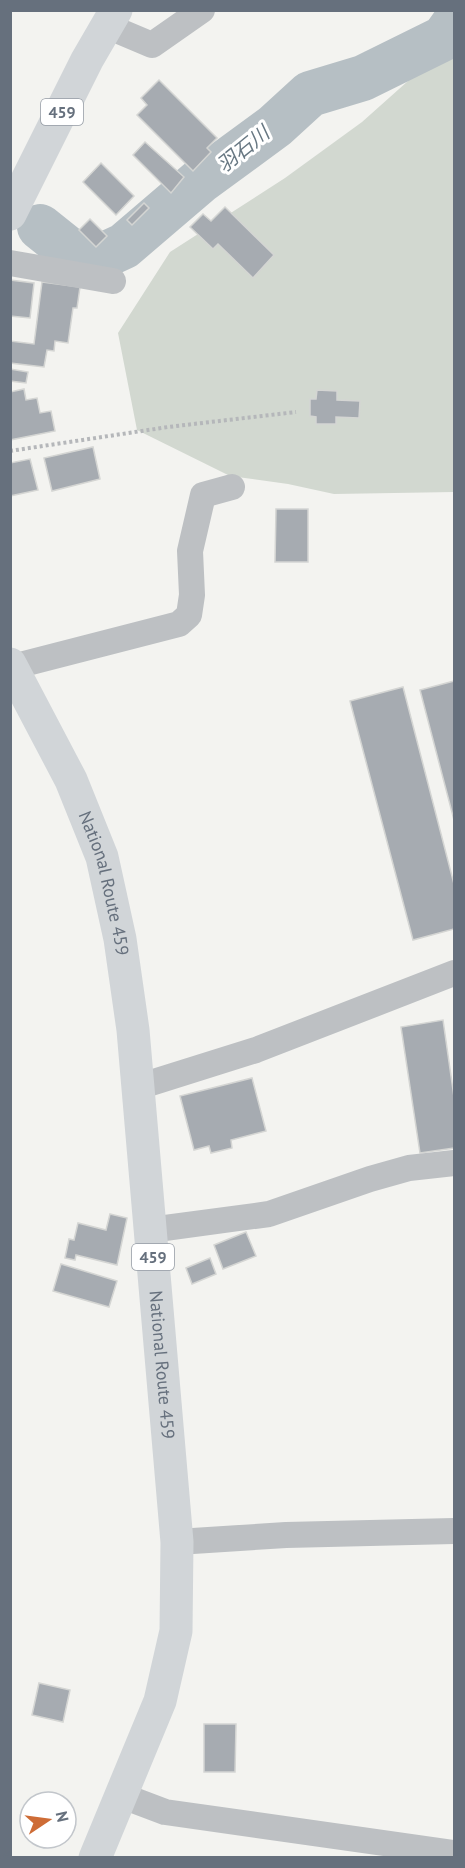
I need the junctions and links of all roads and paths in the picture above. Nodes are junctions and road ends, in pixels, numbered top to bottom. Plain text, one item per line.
1 (202, 10) edge
2 (111, 18) edge
3 (10, 214) edge
4 (10, 263) edge
5 (113, 281) dead end
6 (296, 412) dead end
7 (10, 452) edge
8 (232, 487) dead end
9 (11, 666) edge
10 (454, 973) edge
11 (138, 1087) junction
12 (454, 1162) edge
13 (150, 1230) junction
14 (454, 1531) edge
15 (177, 1542) junction
16 (120, 1795) junction
17 (454, 1853) edge
18 (95, 1857) edge

1 - 2 street
2 - 3 highway, 459
4 - 5 street
6 - 7 path
8 - 9 street
9 - 11 highway, National Route 459 / 459
10 - 11 street
11 - 13 highway, National Route 459 / 459
12 - 13 street
13 - 15 highway, National Route 459 / 459
14 - 15 street
15 - 16 highway, National Route 459 / 459
16 - 17 street
16 - 18 highway, National Route 459 / 459

